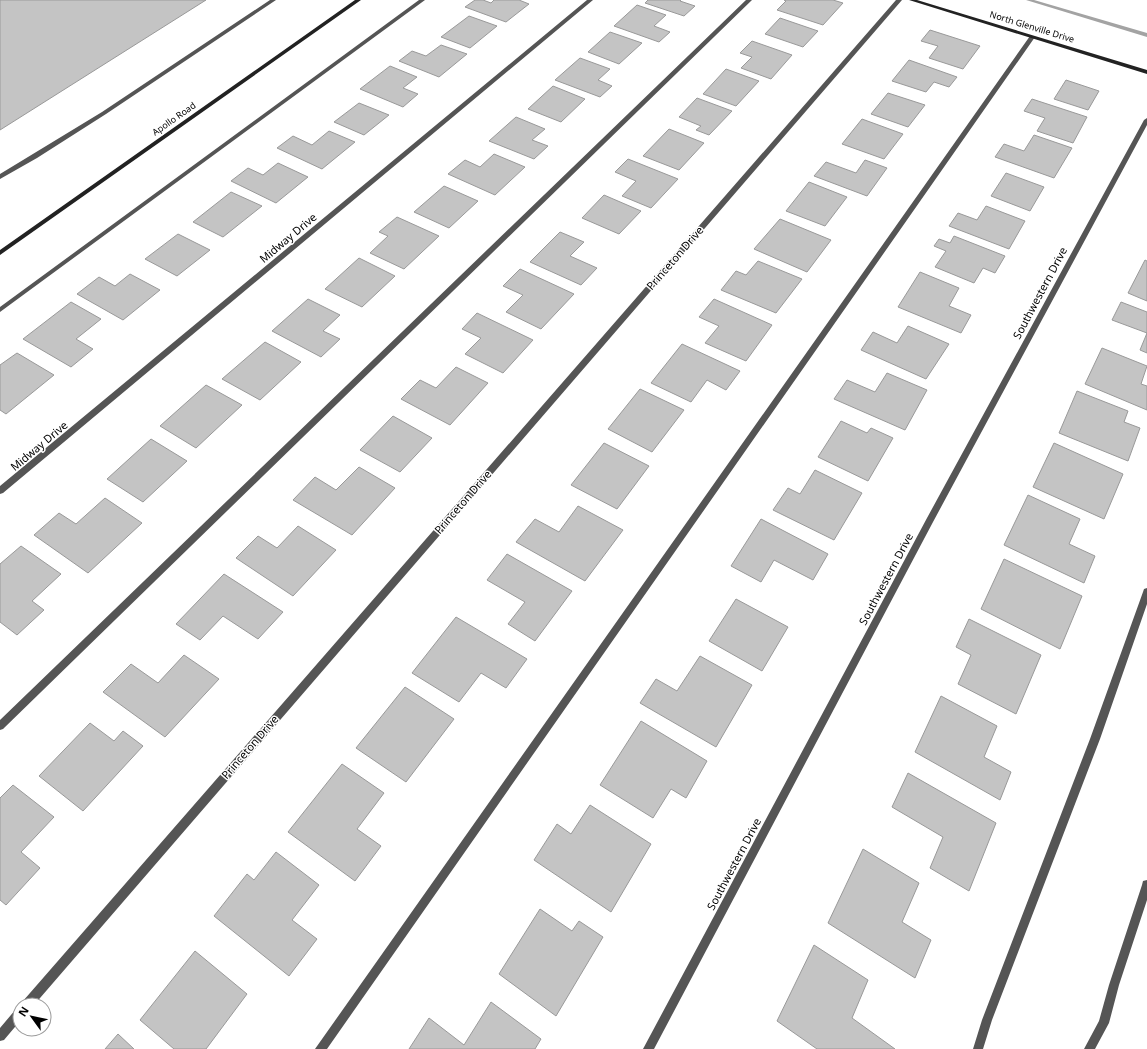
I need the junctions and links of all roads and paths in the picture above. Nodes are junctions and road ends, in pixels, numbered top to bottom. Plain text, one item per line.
1 (273, 0) edge
2 (358, 0) edge
3 (422, 0) edge
4 (590, 0) edge
5 (749, 0) edge
6 (899, 0) edge
7 (912, 0) edge
8 (1032, 37) junction
9 (1147, 72) edge
10 (1147, 120) edge
11 (0, 177) edge
12 (0, 252) edge
13 (0, 310) edge
14 (0, 492) edge
15 (1147, 592) edge
16 (0, 726) edge
17 (1147, 885) edge
18 (34, 997) edge
19 (12, 1022) edge
20 (0, 1036) edge
21 (320, 1049) edge
22 (648, 1049) edge
23 (978, 1049) edge
24 (1089, 1049) edge

1 - 11 street
2 - 12 street, Apollo Road
3 - 13 street
4 - 14 street, Midway Drive
5 - 16 street
6 - 18 street, Princeton Drive
7 - 8 street, North Glenville Drive
8 - 9 street, North Glenville Drive
8 - 21 street
10 - 22 street, Southwestern Drive
15 - 23 street
17 - 24 street
19 - 20 street

